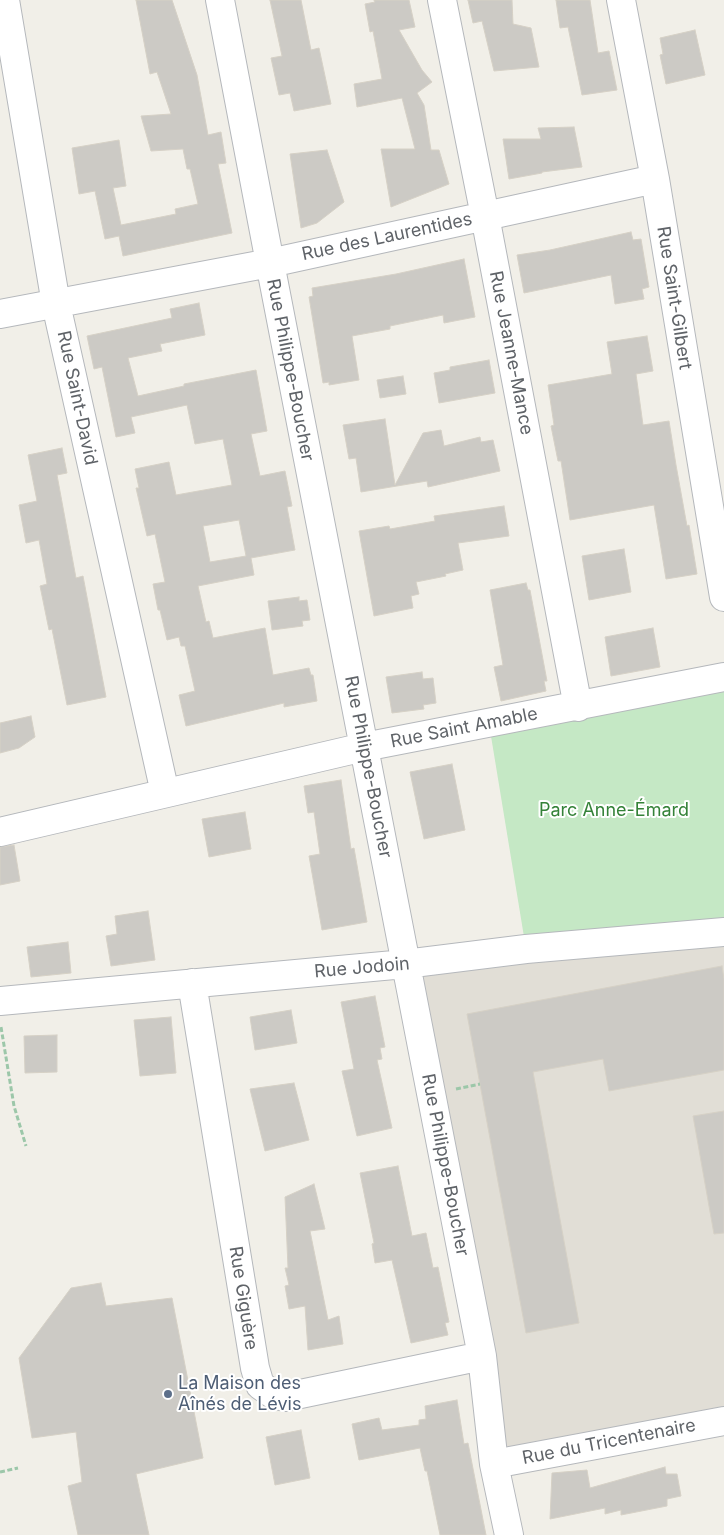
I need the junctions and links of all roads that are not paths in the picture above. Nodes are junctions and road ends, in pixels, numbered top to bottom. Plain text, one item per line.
1 (6, 0) edge
2 (220, 0) edge
3 (442, 0) edge
4 (621, 0) edge
5 (655, 179) junction
6 (485, 216) junction
7 (270, 263) junction
8 (56, 304) junction
9 (0, 314) edge
10 (724, 597) edge
11 (724, 678) edge
12 (578, 707) junction
13 (364, 747) junction
14 (165, 793) junction
15 (0, 832) edge
16 (724, 932) edge
17 (405, 964) junction
18 (192, 983) junction
19 (0, 1001) edge
20 (482, 1356) junction
21 (724, 1421) edge
22 (494, 1464) junction
23 (509, 1535) edge

1 - 8 street, Rue Saint-David
2 - 7 street, Rue Philippe-Boucher
3 - 6 street, Rue Jeanne-Mance
4 - 5 street, Rue Saint-Gilbert
5 - 6 street, Rue des Laurentides
5 - 10 street, Rue Saint-Gilbert
6 - 7 street, Rue des Laurentides
6 - 12 street, Rue Jeanne-Mance
7 - 8 street, Rue des Laurentides
7 - 13 street, Rue Philippe-Boucher
8 - 9 street, Rue des Laurentides
8 - 14 street, Rue Saint-David
11 - 12 street, Rue Saint Amable
12 - 13 street, Rue Saint Amable
13 - 14 street, Rue Saint Amable
13 - 17 street, Rue Philippe-Boucher
14 - 15 street, Rue Saint Amable
16 - 17 street, Rue Jodoin
17 - 18 street, Rue Jodoin
17 - 20 street, Rue Philippe-Boucher
18 - 19 street, Rue Jodoin
18 - 20 street, Rue Giguère
20 - 22 street, Rue Philippe-Boucher
21 - 22 street, Rue du Tricentenaire
22 - 23 street, Rue Philippe-Boucher

